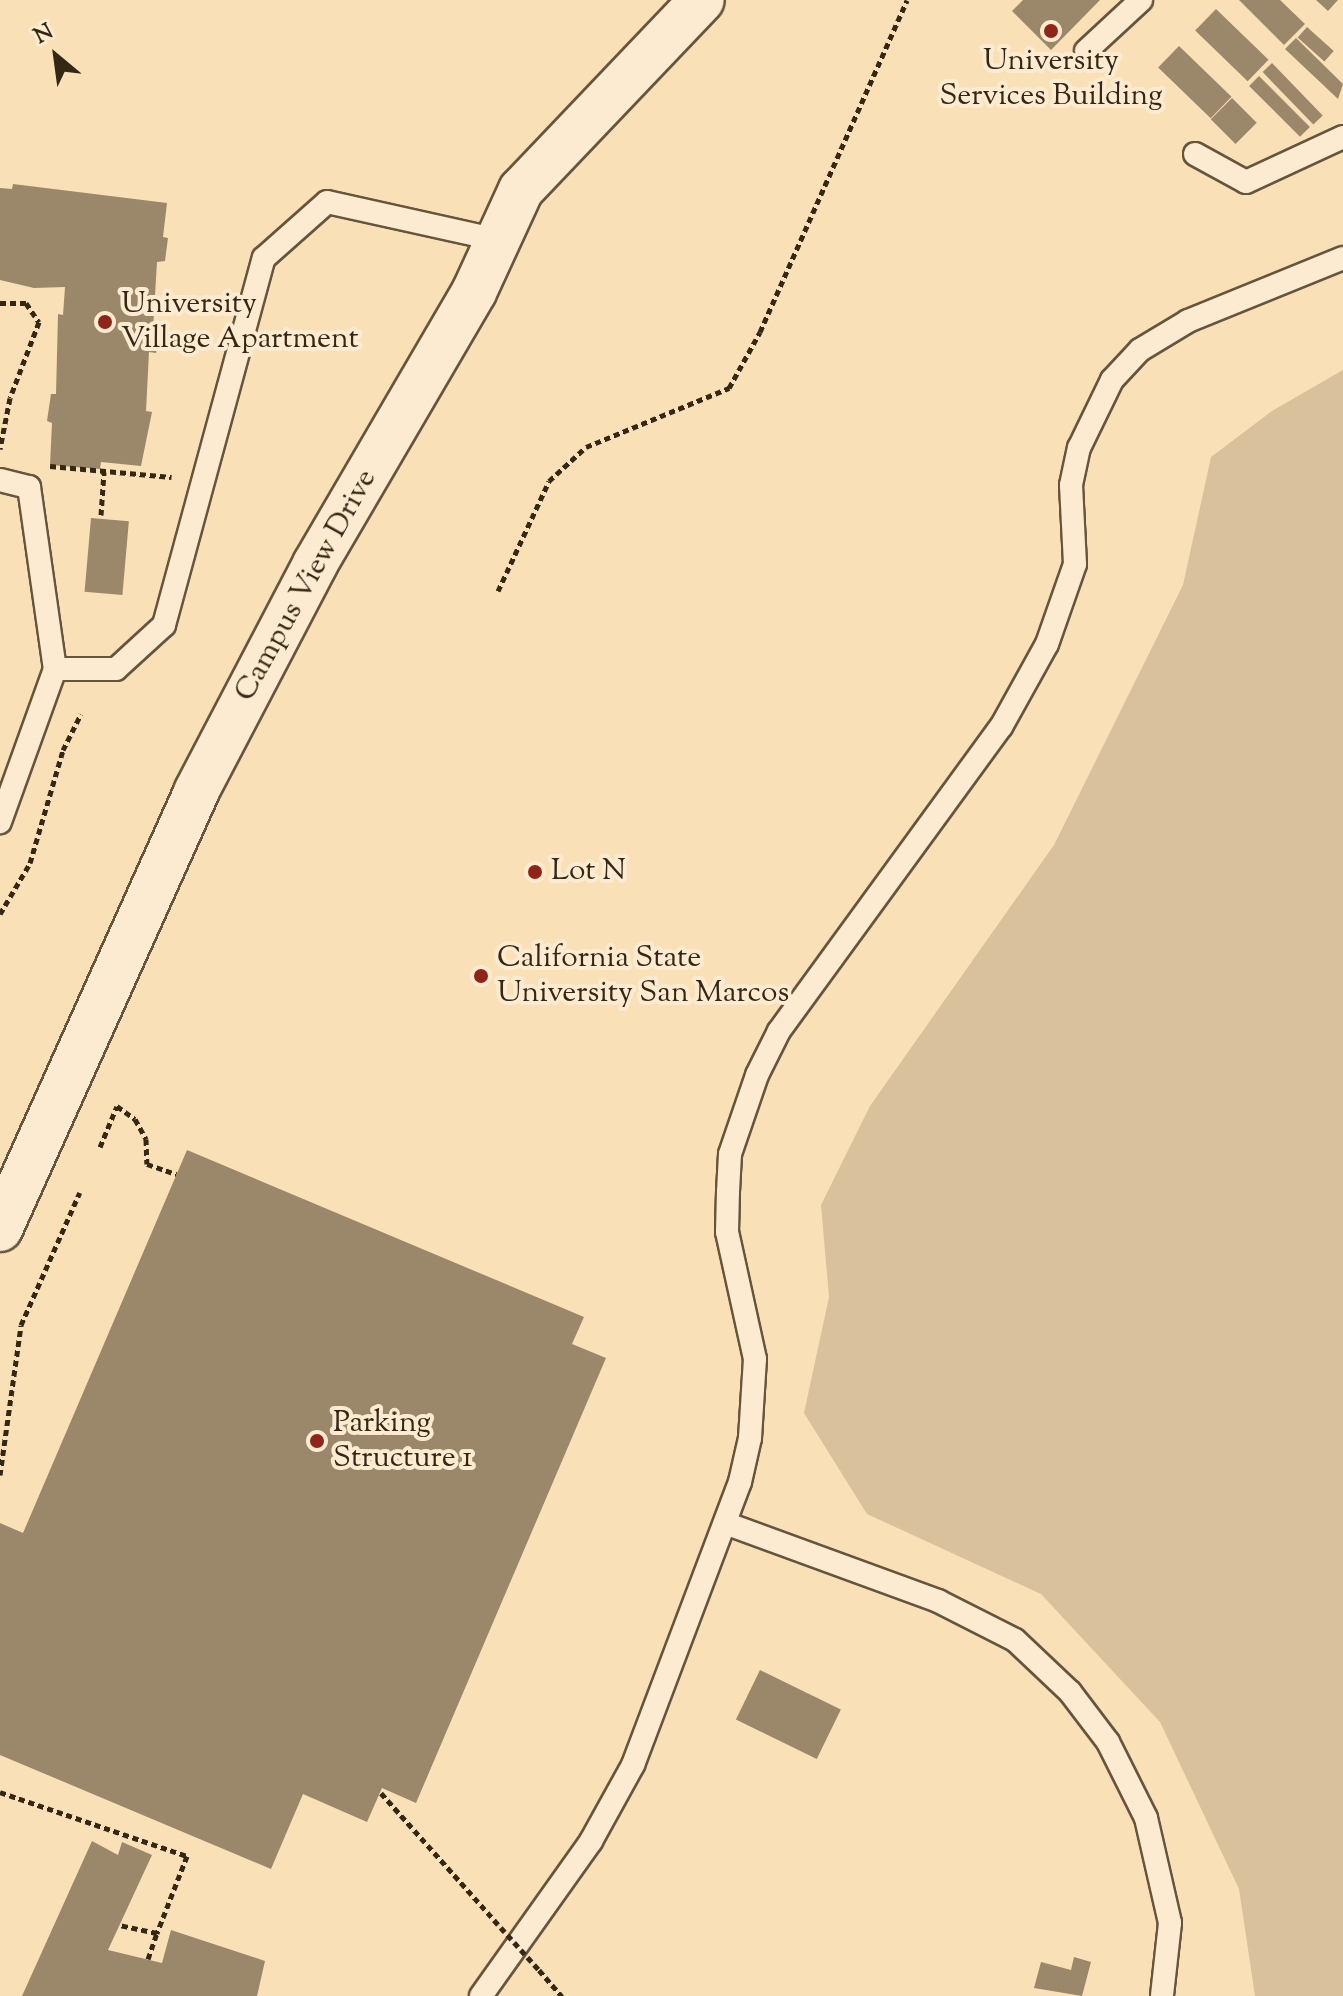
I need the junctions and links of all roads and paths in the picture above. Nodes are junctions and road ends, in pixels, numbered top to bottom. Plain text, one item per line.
1 (702, 0) edge
2 (907, 0) edge
3 (1141, 0) edge
4 (1086, 51) dead end
5 (1343, 137) edge
6 (1195, 154) dead end
7 (498, 240) junction
8 (1343, 258) edge
9 (0, 303) edge
10 (0, 450) edge
11 (45, 466) dead end
12 (104, 472) junction
13 (189, 478) dead end
14 (0, 480) edge
15 (101, 515) dead end
16 (498, 591) dead end
17 (55, 669) junction
18 (81, 714) dead end
19 (0, 822) edge
20 (0, 914) edge
21 (100, 1147) dead end
22 (176, 1174) dead end
23 (80, 1192) dead end
24 (0, 1229) edge
25 (0, 1475) edge
26 (725, 1523) junction
27 (0, 1792) edge
28 (381, 1793) dead end
29 (120, 1925) dead end
30 (157, 1933) junction
31 (148, 1959) dead end
32 (481, 1996) edge
33 (562, 1996) edge
34 (1162, 1996) edge

1 - 7 street, Campus View Drive
2 - 16 path
3 - 4 lane
5 - 6 lane
7 - 17 lane
7 - 24 street, Campus View Drive
8 - 26 lane
9 - 10 path
11 - 12 path
12 - 13 path
12 - 15 path
14 - 17 lane
17 - 19 lane
18 - 20 path
21 - 22 path
23 - 25 path
26 - 32 lane
26 - 34 lane
27 - 30 path
28 - 33 path, bridge
29 - 30 path
30 - 31 path

